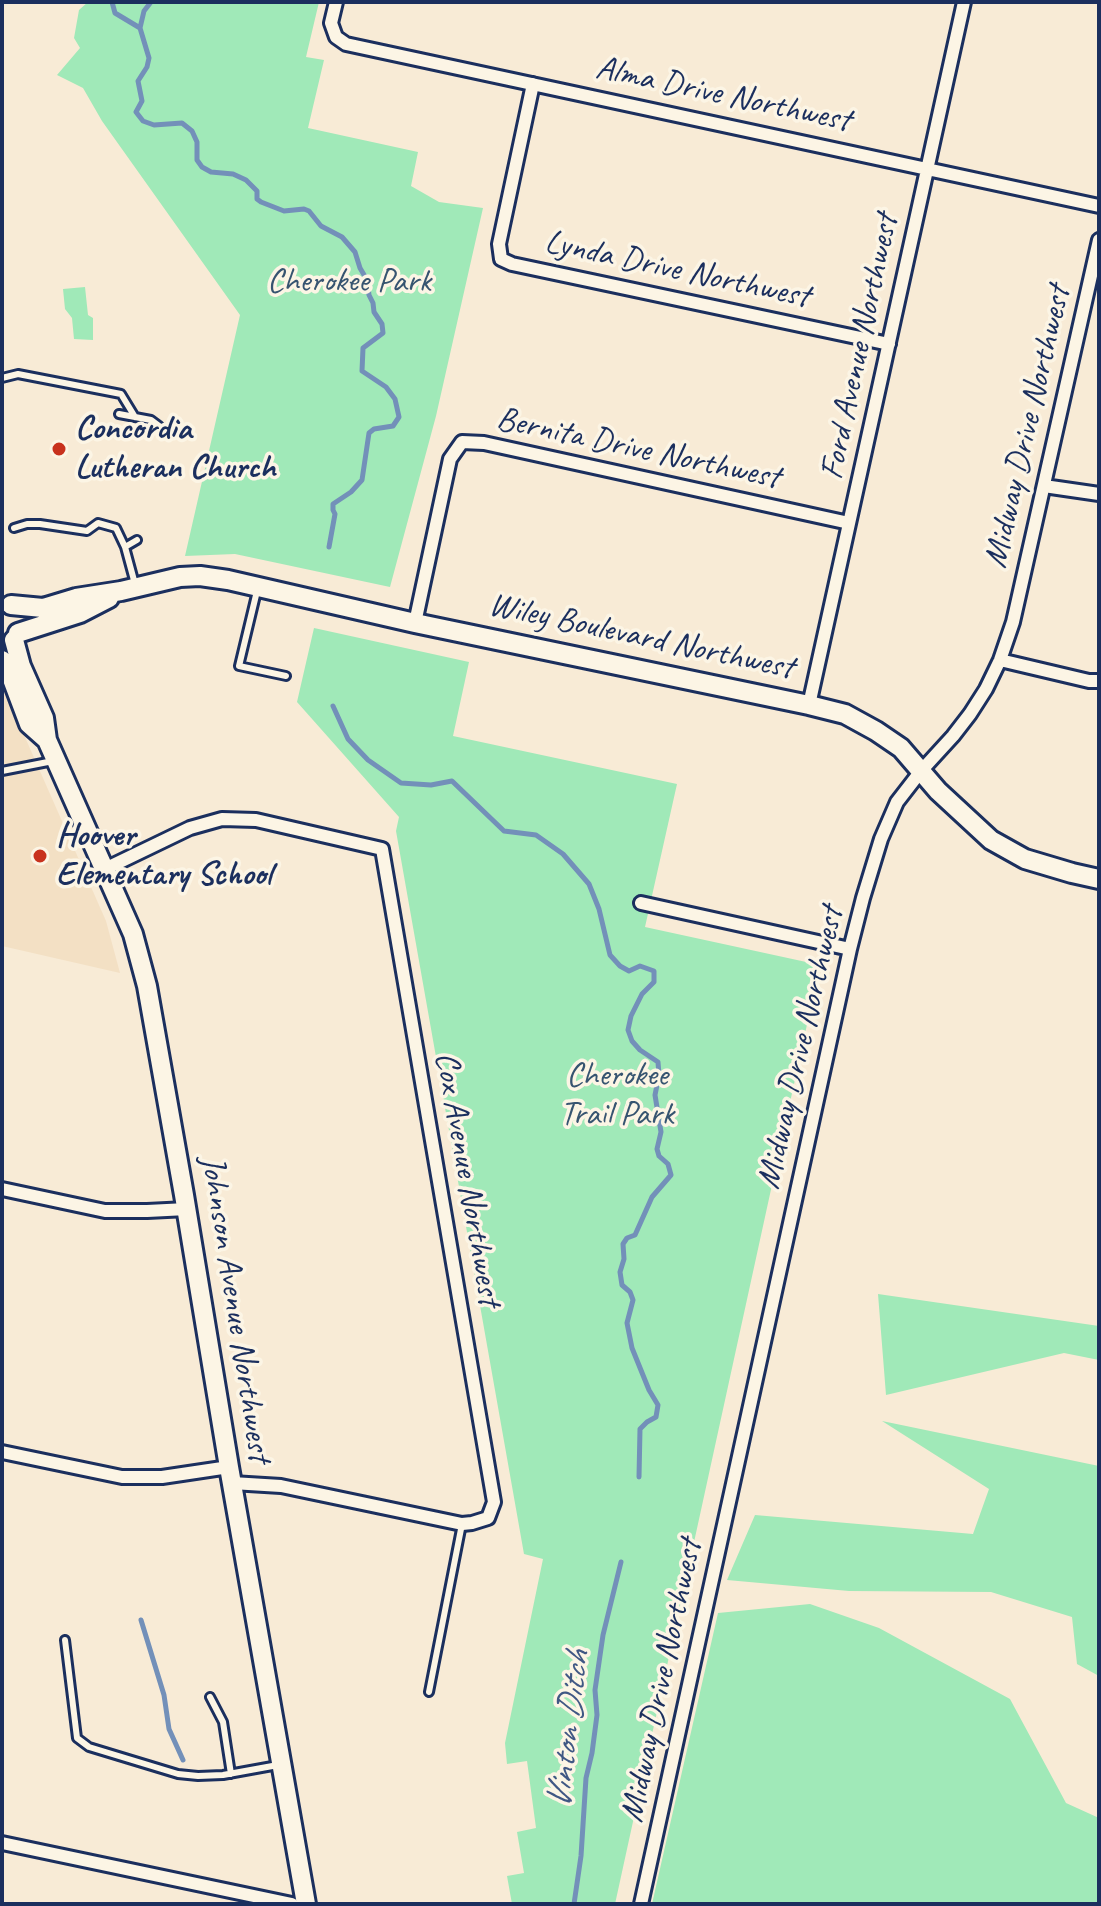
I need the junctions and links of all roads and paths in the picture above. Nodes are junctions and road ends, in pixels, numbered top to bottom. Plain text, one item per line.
1 (336, 2) edge
2 (964, 2) edge
3 (533, 84) junction
4 (928, 168) junction
5 (1099, 206) edge
6 (1099, 240) edge
7 (889, 344) junction
8 (2, 378) edge
9 (119, 414) dead end
10 (135, 417) junction
11 (159, 426) dead end
12 (1044, 486) junction
13 (1099, 494) edge
14 (849, 523) junction
15 (14, 528) dead end
16 (137, 540) dead end
17 (125, 547) junction
18 (257, 587) junction
19 (129, 589) junction
20 (5, 601) edge
21 (415, 623) junction
22 (11, 640) edge
23 (2, 660) edge
24 (1000, 660) junction
25 (286, 676) dead end
26 (1099, 681) edge
27 (809, 705) junction
28 (47, 740) junction
29 (56, 760) junction
30 (2, 771) edge
31 (921, 771) junction
32 (105, 869) junction
33 (1099, 879) edge
34 (641, 903) dead end
35 (850, 949) junction
36 (2, 1189) edge
37 (187, 1209) junction
38 (2, 1452) edge
39 (230, 1475) junction
40 (462, 1524) junction
41 (65, 1640) dead end
42 (429, 1692) dead end
43 (210, 1697) dead end
44 (281, 1764) junction
45 (231, 1774) junction
46 (2, 1843) edge
47 (292, 1904) edge
48 (306, 1904) edge
49 (641, 1904) edge

1 - 3 street, Alma Drive Northwest
2 - 4 street, Ford Avenue Northwest
3 - 4 street, Alma Drive Northwest
3 - 7 street, Lynda Drive Northwest
4 - 5 street, Alma Drive Northwest
4 - 7 street, Ford Avenue Northwest
6 - 12 street, Midway Drive Northwest
7 - 14 street, Ford Avenue Northwest
8 - 10 lane
9 - 10 lane
10 - 11 lane
12 - 13 street
12 - 24 street, Midway Drive Northwest
14 - 21 street, Bernita Drive Northwest
14 - 27 street, Ford Avenue Northwest
15 - 17 lane
16 - 17 lane
17 - 19 lane
18 - 19 street, Wiley Boulevard Northwest
18 - 21 street, Wiley Boulevard Northwest
18 - 25 lane
19 - 20 street, Wiley Boulevard Northwest
19 - 22 street, Wiley Boulevard Northwest
20 - 22 street, Johnson Avenue Northwest
21 - 27 street, Wiley Boulevard Northwest
22 - 28 street, Johnson Avenue Northwest
23 - 28 street, Johnson Avenue Northwest
24 - 26 street
24 - 31 street, Midway Drive Northwest
27 - 31 street, Wiley Boulevard Northwest
28 - 29 street, Johnson Avenue Northwest
29 - 30 lane
29 - 32 street, Johnson Avenue Northwest
31 - 33 street, Wiley Boulevard Northwest
31 - 35 street, Midway Drive Northwest
32 - 37 street, Johnson Avenue Northwest
32 - 40 street, Cox Avenue Northwest
34 - 35 street
35 - 49 street, Midway Drive Northwest
36 - 37 street
37 - 39 street, Johnson Avenue Northwest
38 - 39 street
39 - 40 street
39 - 44 street, Johnson Avenue Northwest
40 - 42 lane
41 - 45 lane
43 - 45 lane
44 - 45 lane
44 - 48 street, Johnson Avenue Northwest
46 - 47 street

